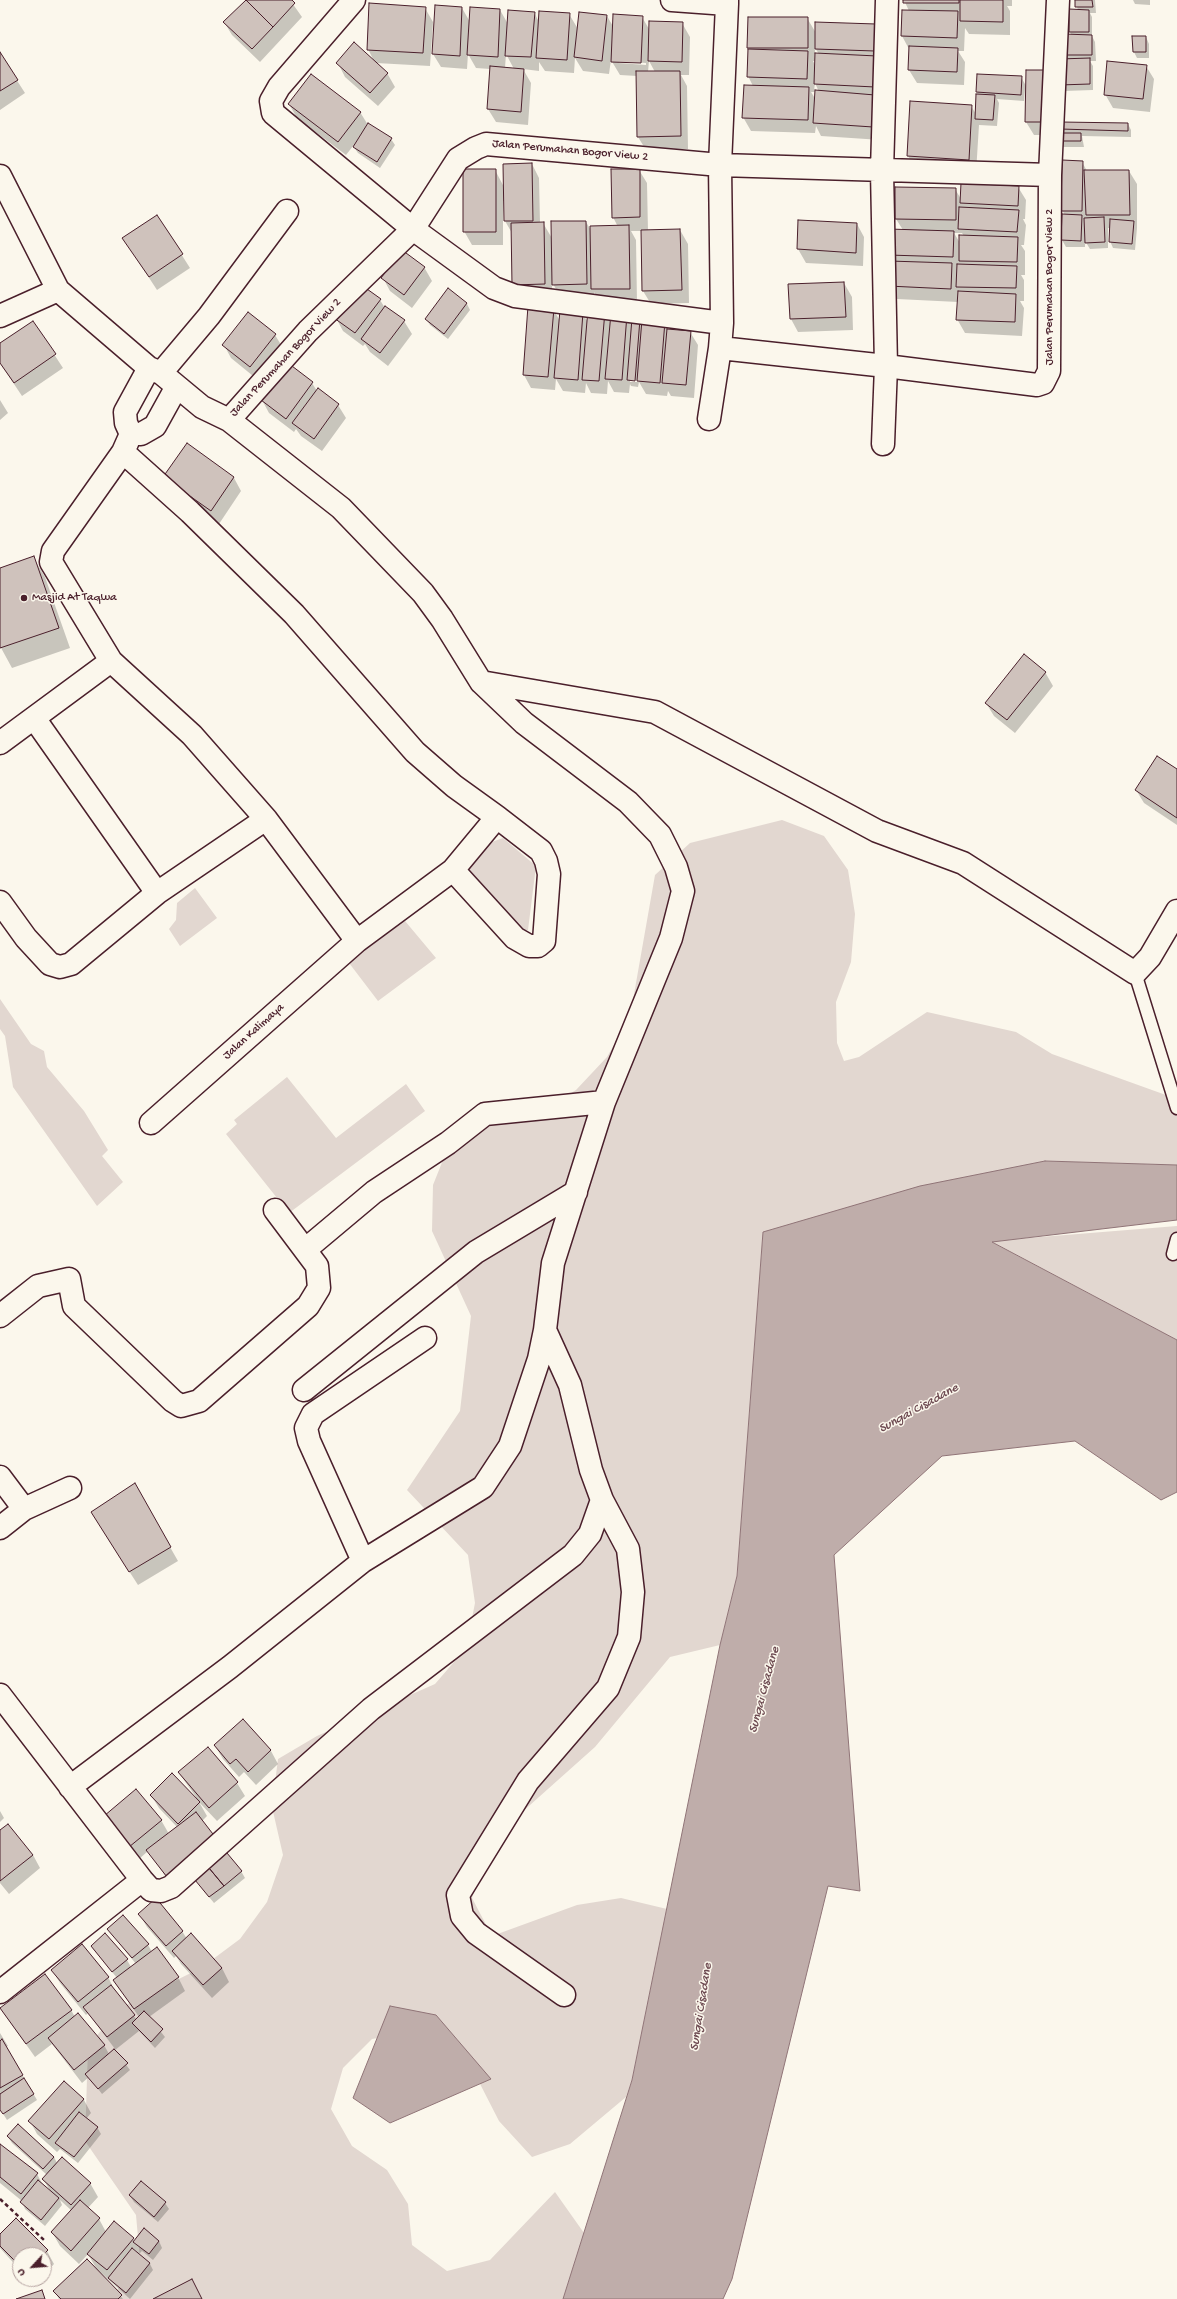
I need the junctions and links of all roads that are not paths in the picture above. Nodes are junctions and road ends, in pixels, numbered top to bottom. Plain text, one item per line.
1 (354, 0) edge
2 (672, 0) edge
3 (887, 0) edge
4 (1058, 0) edge
5 (727, 2) edge
6 (720, 165) junction
7 (882, 170) junction
8 (1050, 175) junction
9 (0, 176) edge
10 (288, 211) dead end
11 (413, 229) junction
12 (58, 290) junction
13 (0, 316) edge
14 (722, 323) junction
15 (720, 348) junction
16 (886, 366) junction
17 (162, 376) junction
18 (709, 419) dead end
19 (229, 420) junction
20 (127, 443) junction
21 (883, 444) dead end
22 (111, 661) junction
23 (481, 682) junction
24 (34, 718) junction
25 (0, 742) edge
26 (497, 817) junction
27 (266, 819) junction
28 (453, 870) junction
29 (157, 893) junction
30 (0, 902) edge
31 (1177, 911) edge
32 (357, 941) junction
33 (1135, 973) junction
34 (604, 1102) junction
35 (1177, 1108) edge
36 (151, 1123) dead end
37 (576, 1192) junction
38 (275, 1210) dead end
39 (1177, 1239) edge
40 (306, 1249) junction
41 (1173, 1254) dead end
42 (0, 1316) edge
43 (545, 1330) junction
44 (425, 1338) dead end
45 (304, 1390) dead end
46 (0, 1477) edge
47 (70, 1488) dead end
48 (602, 1500) junction
49 (24, 1509) junction
50 (0, 1528) edge
51 (363, 1562) junction
52 (0, 1695) edge
53 (70, 1787) junction
54 (142, 1880) junction
55 (0, 1992) edge
56 (564, 1995) dead end

1 - 11 street
2 - 5 street
3 - 7 street
4 - 8 street, Jalan Perumahan Bogor View 2
5 - 6 street
6 - 7 street, Jalan Perumahan Bogor View 2
6 - 11 street, Jalan Perumahan Bogor View 2
6 - 14 street
7 - 8 street, Jalan Perumahan Bogor View 2
7 - 16 street
8 - 16 street, Jalan Perumahan Bogor View 2
9 - 12 street
10 - 17 street
11 - 14 street
11 - 19 street, Jalan Perumahan Bogor View 2
12 - 13 street
12 - 17 street
14 - 15 street
15 - 16 street, Jalan Perumahan Bogor View 2
15 - 18 street
16 - 21 street
17 - 19 street
17 - 20 street
17 - 20 street
19 - 23 street
20 - 22 street
20 - 26 street
22 - 24 street
22 - 27 street
23 - 33 street
23 - 34 street
24 - 25 street
24 - 29 street
26 - 28 street, Jalan Kalimaya
26 - 28 street
27 - 29 street
27 - 32 street
28 - 32 street, Jalan Kalimaya
29 - 30 street
31 - 33 street
32 - 36 street, Jalan Kalimaya
33 - 35 lane
34 - 37 street
34 - 40 street
37 - 43 street
37 - 45 street
38 - 40 street
39 - 41 lane
40 - 42 street
43 - 48 street
43 - 51 street
44 - 51 street
46 - 49 street
47 - 49 street
48 - 54 street
48 - 56 street
49 - 50 street
51 - 53 street
52 - 53 street
53 - 54 street
54 - 55 street

